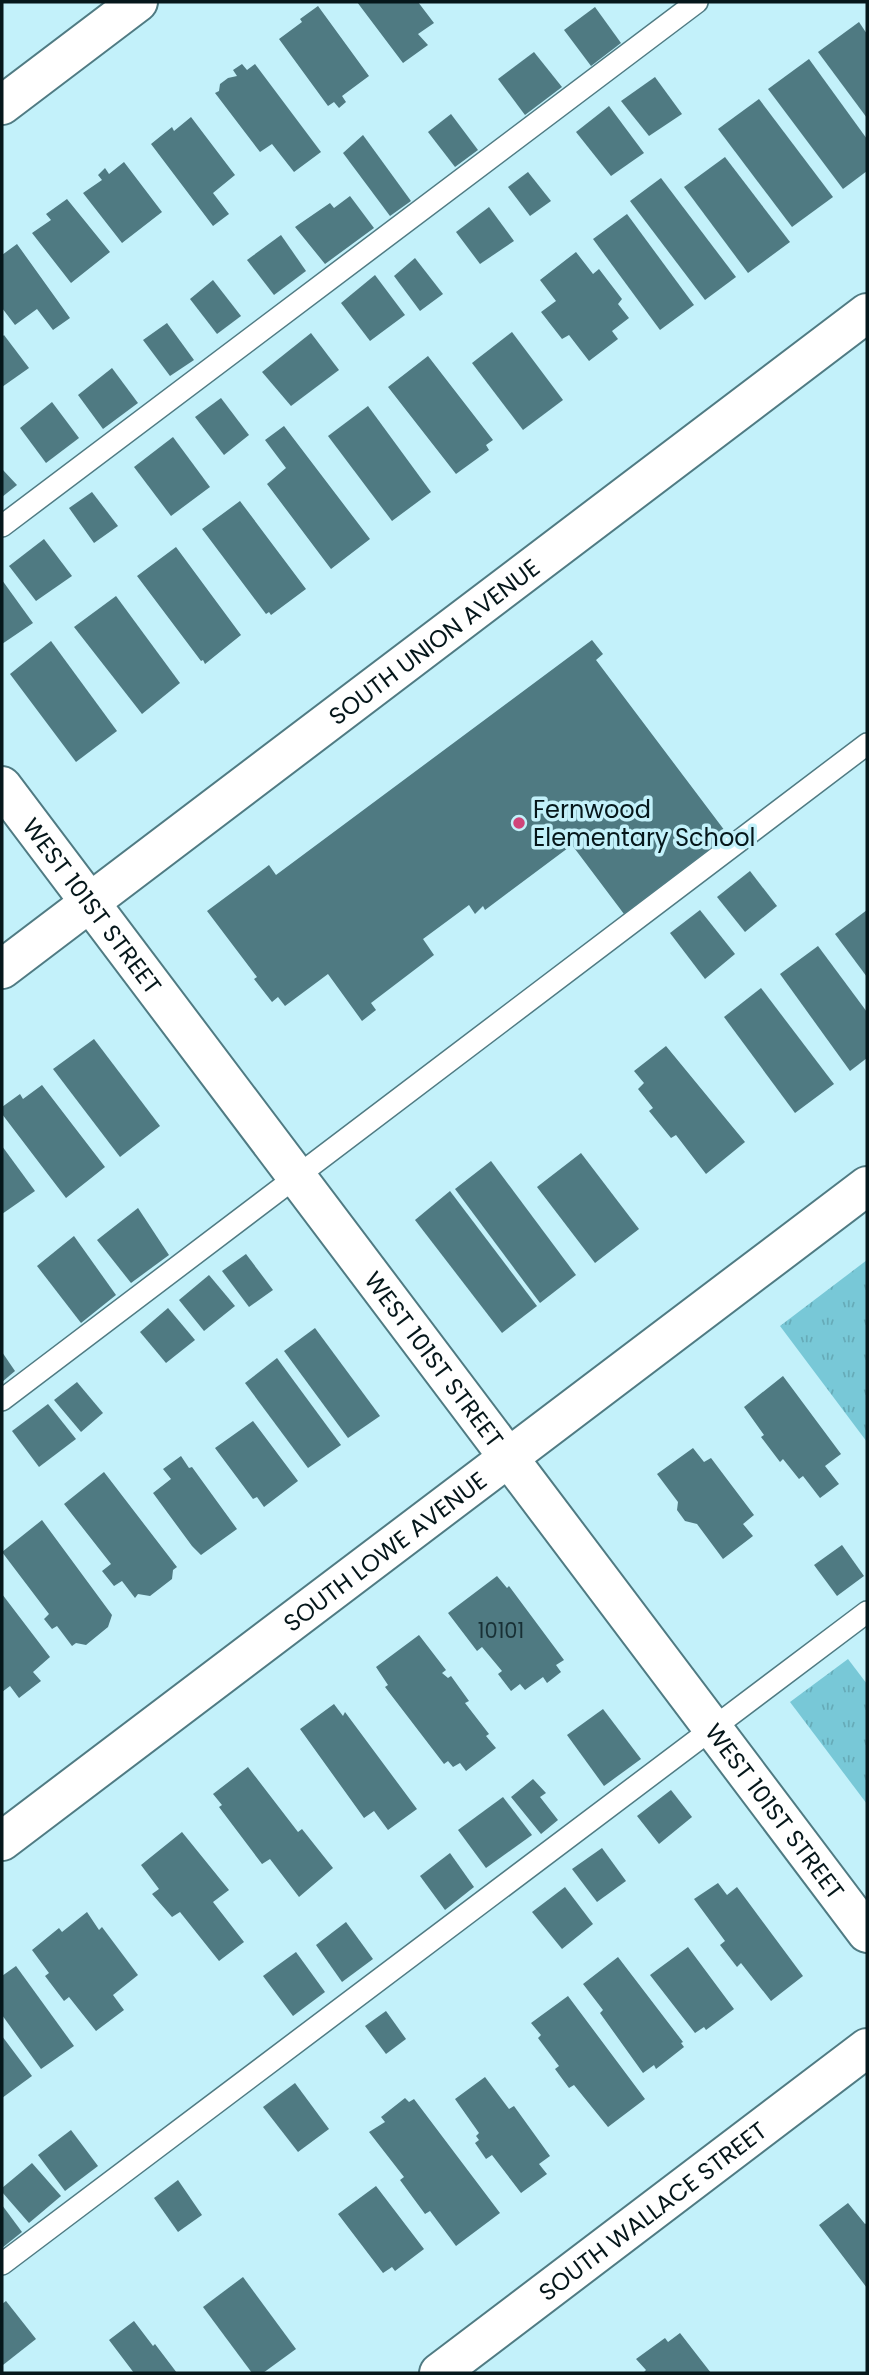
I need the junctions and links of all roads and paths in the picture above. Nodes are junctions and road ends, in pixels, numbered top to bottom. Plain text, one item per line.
1 (138, 2) edge
2 (697, 2) edge
3 (2, 105) edge
4 (867, 313) edge
5 (2, 527) edge
6 (867, 744) edge
7 (2, 786) edge
8 (90, 902) junction
9 (2, 969) edge
10 (297, 1176) junction
11 (867, 1186) edge
12 (2, 1400) edge
13 (509, 1458) junction
14 (867, 1612) edge
15 (713, 1728) junction
16 (2, 1841) edge
17 (867, 1933) edge
18 (867, 2048) edge
19 (2, 2263) edge
20 (439, 2373) edge

1 - 3 street
2 - 5 lane
4 - 8 street, SOUTH UNION AVENUE
6 - 10 lane
7 - 8 street, WEST 101ST STREET
8 - 9 street, SOUTH UNION AVENUE
8 - 10 street, WEST 101ST STREET
10 - 12 lane
10 - 13 street, WEST 101ST STREET
11 - 13 street, SOUTH LOWE AVENUE
13 - 15 street, WEST 101ST STREET
13 - 16 street, SOUTH LOWE AVENUE
14 - 15 lane
15 - 17 street, WEST 101ST STREET
15 - 19 lane
18 - 20 street, SOUTH WALLACE STREET

